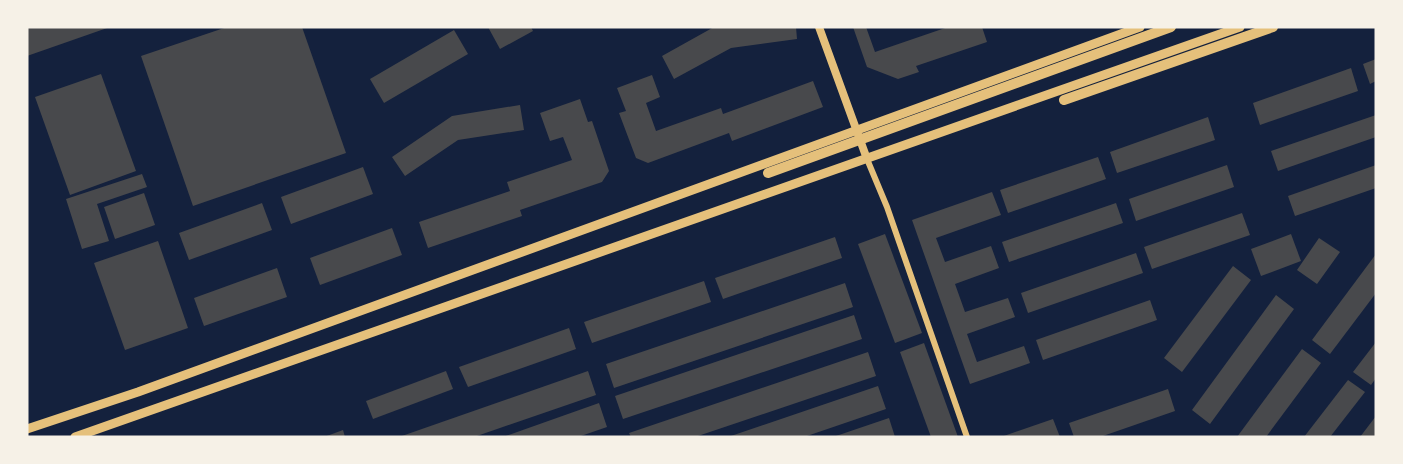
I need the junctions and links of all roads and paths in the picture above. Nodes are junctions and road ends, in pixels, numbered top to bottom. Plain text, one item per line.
1 (819, 27) edge
2 (1140, 27) edge
3 (1240, 27) edge
4 (1273, 27) edge
5 (1169, 28) edge
6 (1064, 100) dead end
7 (855, 129) junction
8 (867, 159) junction
9 (768, 173) dead end
10 (27, 429) edge
11 (75, 437) edge
12 (967, 437) edge

1 - 7 street
2 - 7 main road
3 - 8 main road
4 - 6 highway
5 - 9 highway
7 - 8 street
7 - 10 main road
8 - 11 main road
8 - 12 street

